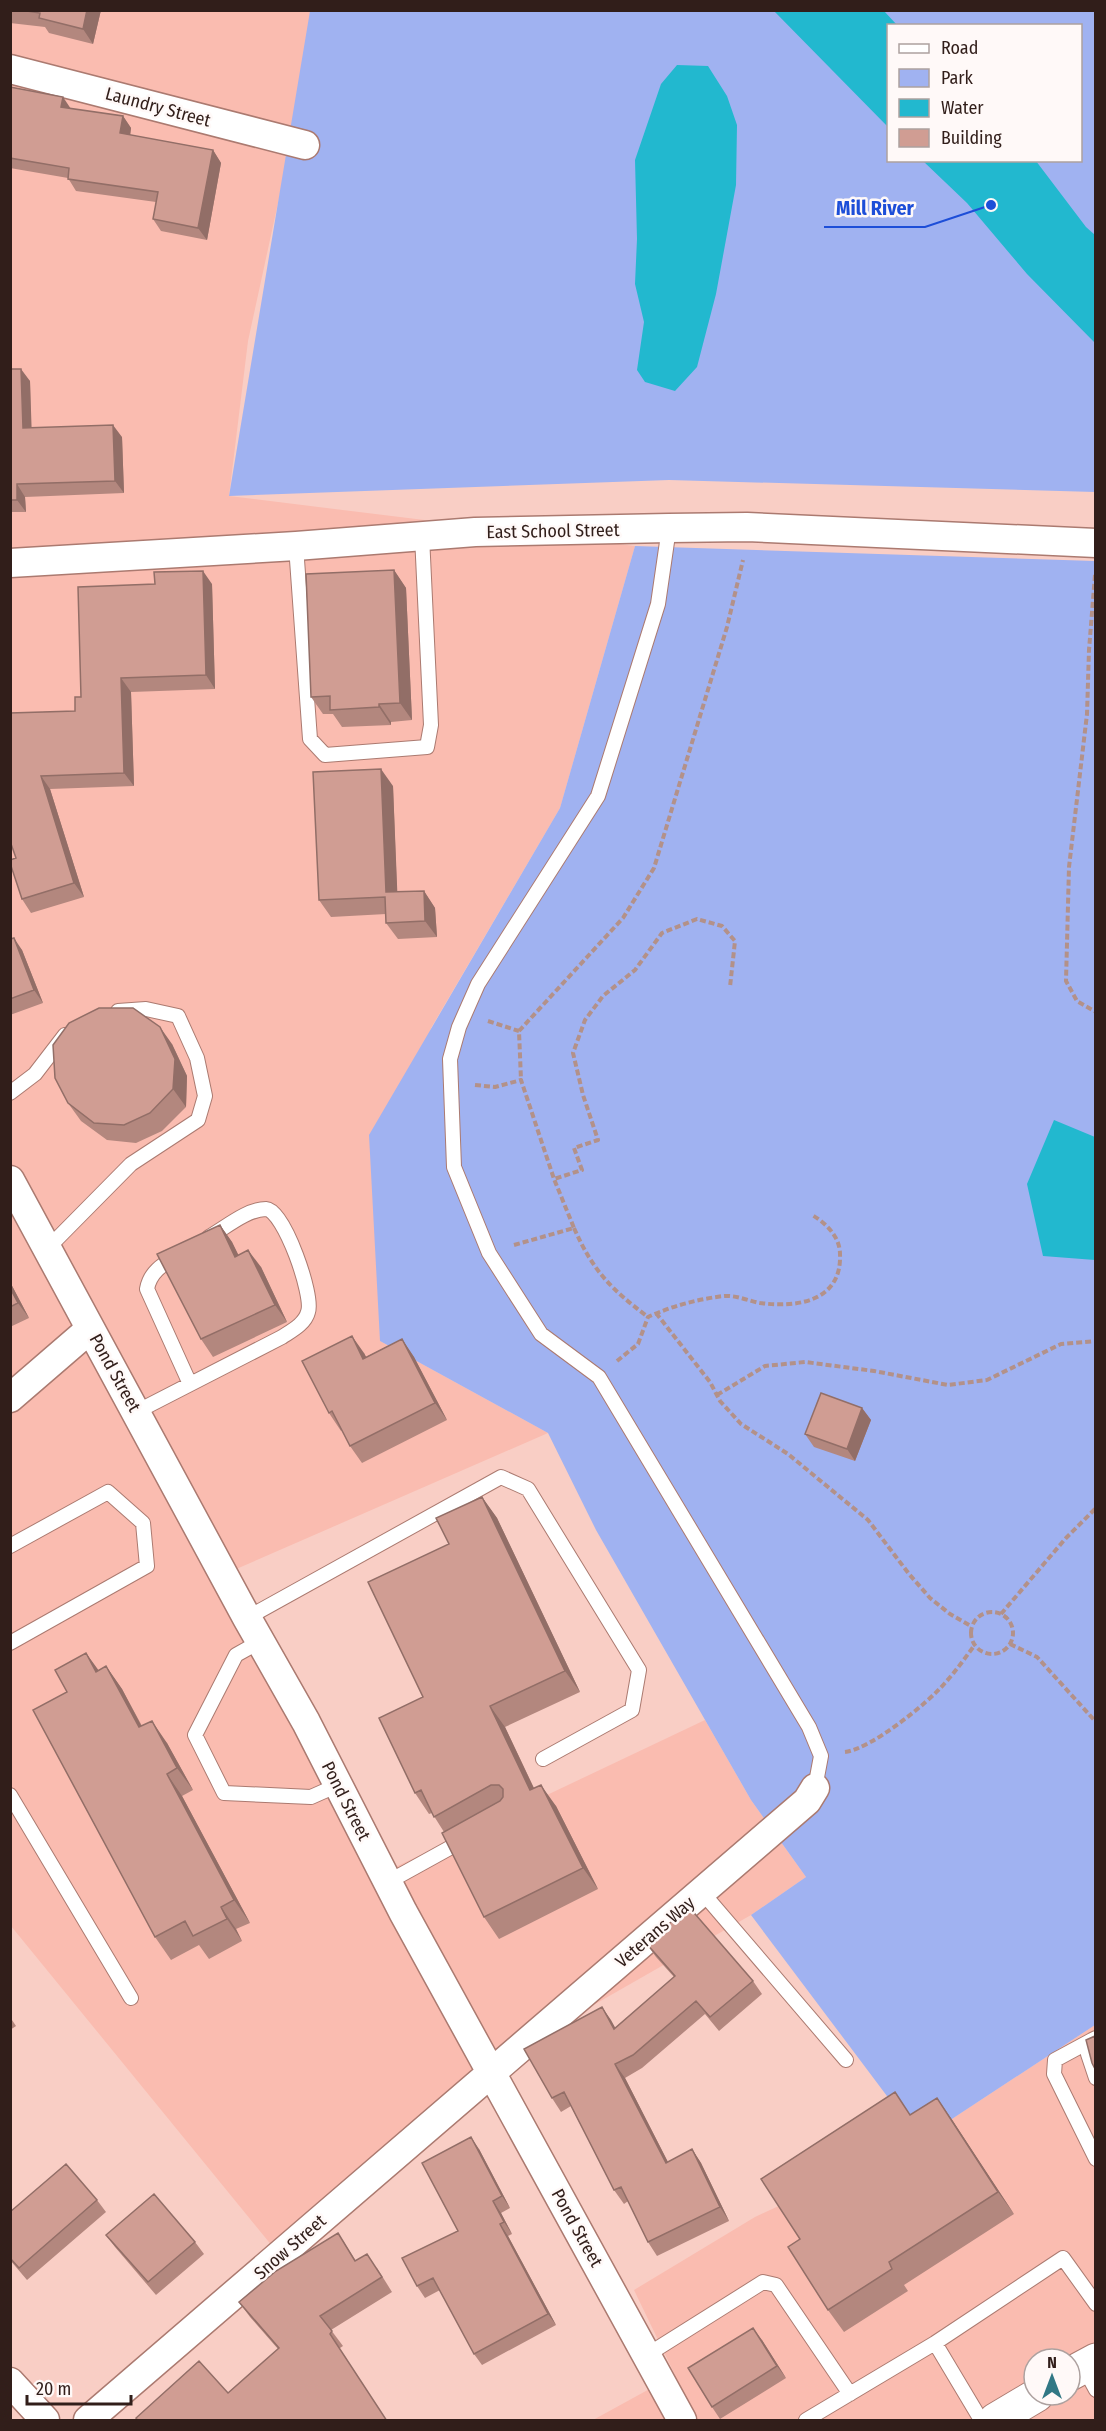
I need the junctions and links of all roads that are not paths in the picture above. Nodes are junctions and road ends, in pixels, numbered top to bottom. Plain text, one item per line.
1 (10, 69) edge
2 (305, 145) dead end
3 (669, 528) junction
4 (422, 536) junction
5 (1095, 543) edge
6 (296, 546) junction
7 (10, 564) edge
8 (101, 1016) edge
9 (80, 1025) edge
10 (10, 1093) edge
11 (10, 1180) edge
12 (47, 1249) junction
13 (90, 1329) junction
14 (190, 1384) junction
15 (10, 1398) edge
16 (136, 1412) junction
17 (10, 1546) edge
18 (254, 1629) junction
19 (10, 1643) edge
20 (543, 1759) dead end
21 (338, 1785) junction
22 (816, 1788) joint
23 (10, 1795) edge
24 (480, 1831) edge
25 (388, 1882) junction
26 (702, 1892) junction
27 (131, 1998) dead end
28 (1094, 2039) edge
29 (846, 2060) dead end
30 (491, 2074) junction
31 (1095, 2078) edge
32 (1095, 2159) edge
33 (1095, 2304) edge
34 (935, 2343) junction
35 (647, 2355) junction
36 (10, 2382) edge
37 (850, 2394) junction
38 (1022, 2404) edge
39 (45, 2421) edge
40 (88, 2421) edge
41 (682, 2421) edge
42 (806, 2421) edge
43 (981, 2421) edge
44 (995, 2421) edge

1 - 2 street, Laundry Street
3 - 4 street, East School Street
3 - 5 street, East School Street
3 - 22 lane
4 - 6 street, East School Street
4 - 6 lane
6 - 7 street, East School Street
8 - 12 lane
9 - 10 lane
11 - 12 street, Pond Street
12 - 13 street, Pond Street
13 - 15 street
13 - 16 street, Pond Street
14 - 14 lane
14 - 16 lane
16 - 18 street, Pond Street
17 - 19 lane
18 - 20 lane
18 - 21 street, Pond Street
18 - 21 lane
21 - 25 street, Pond Street
22 - 26 street, Veterans Way
23 - 27 lane
24 - 25 lane
25 - 30 street, Pond Street
26 - 29 lane
26 - 30 street, Veterans Way
28 - 31 lane
28 - 32 lane
30 - 35 street, Pond Street
30 - 40 street, Snow Street
33 - 34 lane
34 - 37 lane
34 - 43 lane
35 - 37 lane
35 - 41 street, Pond Street
36 - 39 street
37 - 42 lane
38 - 44 main road

